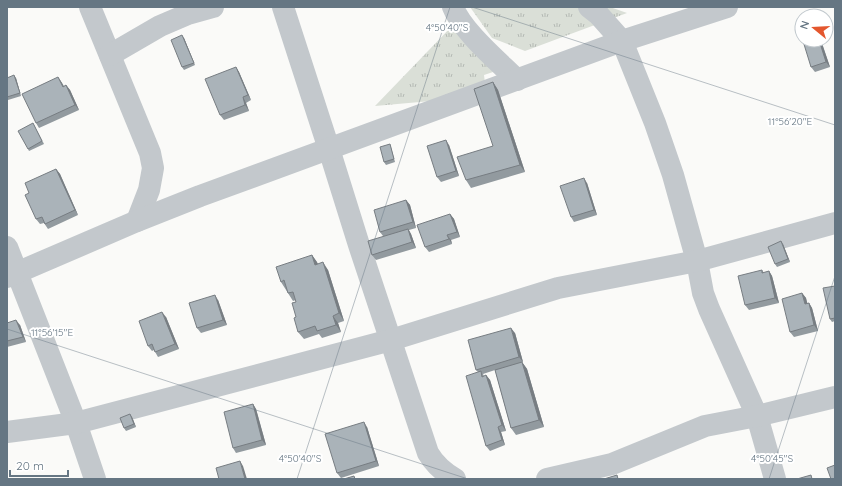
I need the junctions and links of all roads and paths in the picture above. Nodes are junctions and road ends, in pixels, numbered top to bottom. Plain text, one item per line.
1 (90, 7) edge
2 (213, 7) edge
3 (282, 7) edge
4 (453, 7) edge
5 (589, 7) edge
6 (727, 7) edge
7 (622, 41) junction
8 (110, 55) junction
9 (517, 80) junction
10 (329, 149) junction
11 (137, 221) junction
12 (835, 223) edge
13 (7, 247) edge
14 (697, 261) junction
15 (13, 275) edge
16 (391, 340) junction
17 (835, 397) edge
18 (757, 416) junction
19 (76, 423) junction
20 (7, 432) edge
21 (95, 479) edge
22 (455, 479) edge
23 (547, 479) edge
24 (775, 479) edge

1 - 8 street
2 - 8 street
3 - 10 street
4 - 9 street
5 - 7 street
6 - 7 street
7 - 9 street
7 - 14 street
8 - 11 street
9 - 10 street
10 - 11 street
10 - 16 street
11 - 15 street
12 - 14 street
13 - 15 street
14 - 16 street
14 - 18 street
15 - 19 street
16 - 19 street
16 - 22 street
17 - 18 street
18 - 23 street
18 - 24 street
19 - 20 street
19 - 21 street

